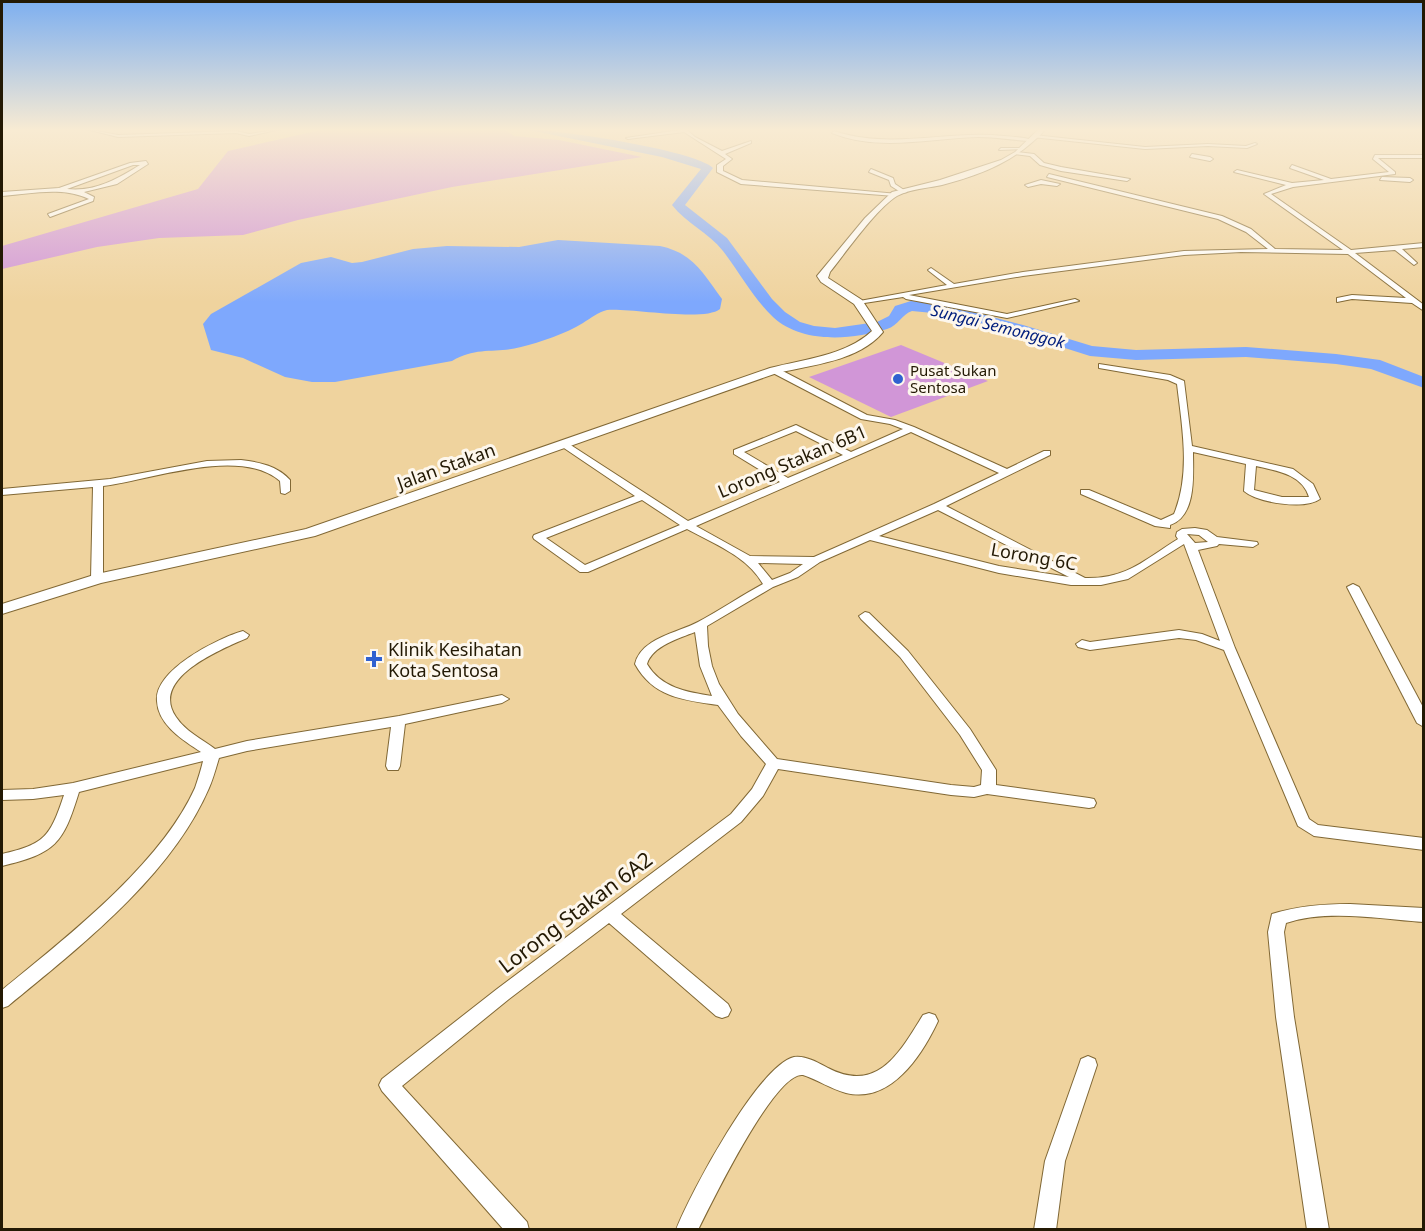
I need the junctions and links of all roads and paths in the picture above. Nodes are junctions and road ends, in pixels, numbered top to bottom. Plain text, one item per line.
1 (66, 186) edge
2 (102, 186) edge
3 (805, 186) edge
4 (895, 186) edge
5 (923, 186) edge
6 (1094, 186) edge
7 (1288, 186) edge
8 (56, 190) junction
9 (81, 192) junction
10 (900, 193) junction
11 (2, 194) edge
12 (34, 195) dead end
13 (50, 215) dead end
14 (1424, 245) edge
15 (1396, 247) junction
16 (1274, 251) junction
17 (1348, 252) junction
18 (1414, 263) dead end
19 (931, 270) dead end
20 (953, 286) junction
21 (898, 295) junction
22 (1340, 300) dead end
23 (1075, 301) dead end
24 (1413, 301) junction
25 (858, 302) junction
26 (1424, 309) edge
27 (1102, 366) dead end
28 (774, 370) junction
29 (911, 429) junction
30 (563, 444) junction
31 (1188, 448) junction
32 (1047, 453) dead end
33 (850, 455) junction
34 (1251, 463) junction
35 (1006, 472) junction
36 (786, 481) junction
37 (98, 483) junction
38 (2, 492) edge
39 (285, 492) dead end
40 (1085, 492) dead end
41 (643, 496) junction
42 (939, 506) junction
43 (1159, 524) junction
44 (687, 525) junction
45 (871, 537) junction
46 (1186, 539) junction
47 (1253, 544) dead end
48 (748, 559) junction
49 (816, 560) junction
50 (97, 579) junction
51 (1088, 583) junction
52 (769, 585) junction
53 (1353, 587) dead end
54 (2, 609) edge
55 (865, 616) dead end
56 (701, 625) junction
57 (243, 635) dead end
58 (1082, 644) dead end
59 (1229, 648) junction
60 (502, 699) dead end
61 (720, 701) junction
62 (399, 721) junction
63 (1424, 723) edge
64 (213, 754) junction
65 (773, 764) junction
66 (393, 766) dead end
67 (73, 788) junction
68 (987, 789) junction
69 (2, 795) edge
70 (1089, 803) dead end
71 (1424, 844) edge
72 (2, 860) edge
73 (610, 914) junction
74 (1424, 915) edge
75 (2, 1000) edge
76 (722, 1010) dead end
77 (929, 1021) dead end
78 (1088, 1065) dead end
79 (519, 1230) edge
80 (686, 1230) edge
81 (1045, 1230) edge
82 (1318, 1230) edge

1 - 8 street
2 - 9 street
3 - 10 street
4 - 10 street
5 - 10 main road
6 - 16 street
7 - 17 street
8 - 9 street
8 - 11 street
9 - 12 street
9 - 13 street
10 - 25 main road
14 - 15 street
15 - 17 street
15 - 18 street
16 - 17 street
16 - 20 street
17 - 24 street
19 - 20 street
20 - 21 street
21 - 23 street
21 - 25 street
22 - 24 street
24 - 26 street
25 - 28 main road, Jalan Stakan
27 - 31 street
28 - 29 street
28 - 30 main road, Jalan Stakan
29 - 33 street, Lorong Stakan 6B1
29 - 35 street
30 - 41 street
30 - 50 main road, Jalan Stakan
31 - 34 street
31 - 43 street
32 - 35 street
33 - 36 street, Lorong Stakan 6B1
33 - 36 street
34 - 34 street
35 - 42 street
36 - 44 street, Lorong Stakan 6B1
37 - 38 street
37 - 39 street
37 - 50 street
40 - 43 street
41 - 44 street
41 - 44 street, Lorong Stakan 6B1
42 - 45 street
42 - 51 street
43 - 46 street
44 - 48 street
45 - 49 street
45 - 51 street, Lorong 6C
46 - 47 street
46 - 51 street, Lorong 6C
46 - 59 street
48 - 49 street
48 - 52 street
49 - 52 street
50 - 54 main road, Jalan Stakan
52 - 56 street
53 - 63 street
55 - 68 street
56 - 61 street
56 - 61 street
57 - 64 street
58 - 59 street
59 - 71 street
60 - 62 street
61 - 65 street
62 - 64 street
62 - 66 street
64 - 67 street
64 - 75 street
65 - 68 street
65 - 73 street, Lorong Stakan 6A2
67 - 69 street
67 - 72 street
68 - 70 street
73 - 76 street
73 - 79 street, Lorong Stakan 6A2
74 - 82 street
77 - 80 street
78 - 81 street

